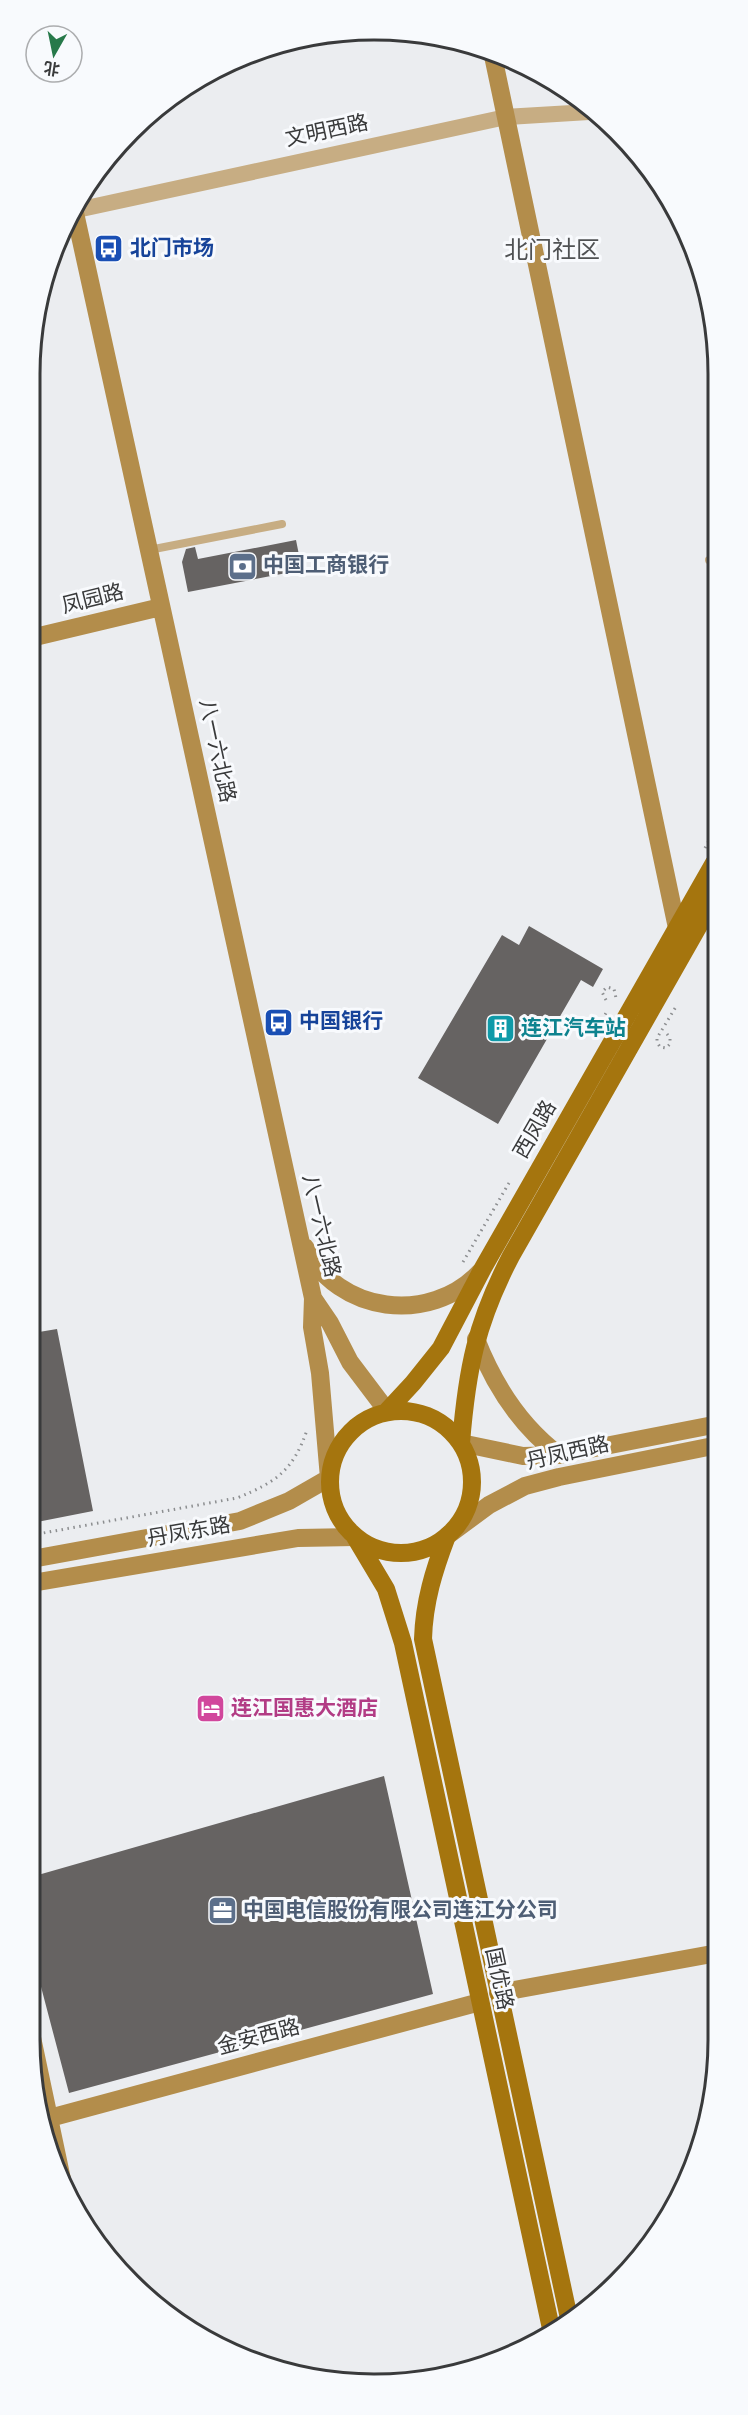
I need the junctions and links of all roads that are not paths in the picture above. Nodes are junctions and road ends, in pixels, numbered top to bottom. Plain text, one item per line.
1 (495, 63) edge
2 (581, 112) edge
3 (506, 117) junction
4 (83, 210) edge
5 (78, 221) edge
6 (282, 524) dead end
7 (149, 550) junction
8 (161, 607) junction
9 (40, 636) edge
10 (708, 858) edge
11 (708, 910) edge
12 (677, 928) junction
13 (299, 1234) junction
14 (483, 1268) junction
15 (313, 1298) junction
16 (476, 1339) junction
17 (387, 1411) junction
18 (708, 1426) edge
19 (461, 1443) junction
20 (708, 1447) edge
21 (560, 1455) junction
22 (329, 1478) junction
23 (447, 1536) junction
24 (355, 1537) junction
25 (40, 1558) edge
26 (40, 1582) edge
27 (708, 1955) edge
28 (498, 1993) junction
29 (480, 2002) junction
30 (50, 2118) edge
31 (568, 2312) edge
32 (550, 2324) edge

1 - 3 main road
2 - 3 street, 文明西路
3 - 4 street, 文明西路
3 - 12 main road
5 - 7 main road, 八一六北路
6 - 7 lane
7 - 8 main road, 八一六北路
8 - 9 main road, 凤园路
8 - 13 main road, 八一六北路
10 - 12 main road, 西凤路
11 - 16 main road, 西凤路
12 - 14 main road, 西凤路
13 - 14 main road
13 - 15 main road, 八一六北路
14 - 17 main road, 西凤路
15 - 17 main road, 八一六北路
15 - 22 main road, 八一六北路
16 - 19 main road, 西凤路
16 - 21 main road
17 - 19 main road
17 - 22 main road
18 - 21 main road, 丹凤西路
19 - 21 main road, 丹凤西路
19 - 23 main road
20 - 23 main road, 丹凤西路
22 - 24 main road
22 - 25 main road, 丹凤东路
23 - 24 main road
23 - 28 main road, 国优路
24 - 26 main road, 丹凤东路
24 - 29 main road, 国优路
27 - 28 main road
28 - 31 main road, 国优路
29 - 30 main road, 金安西路
29 - 32 main road, 国优路

